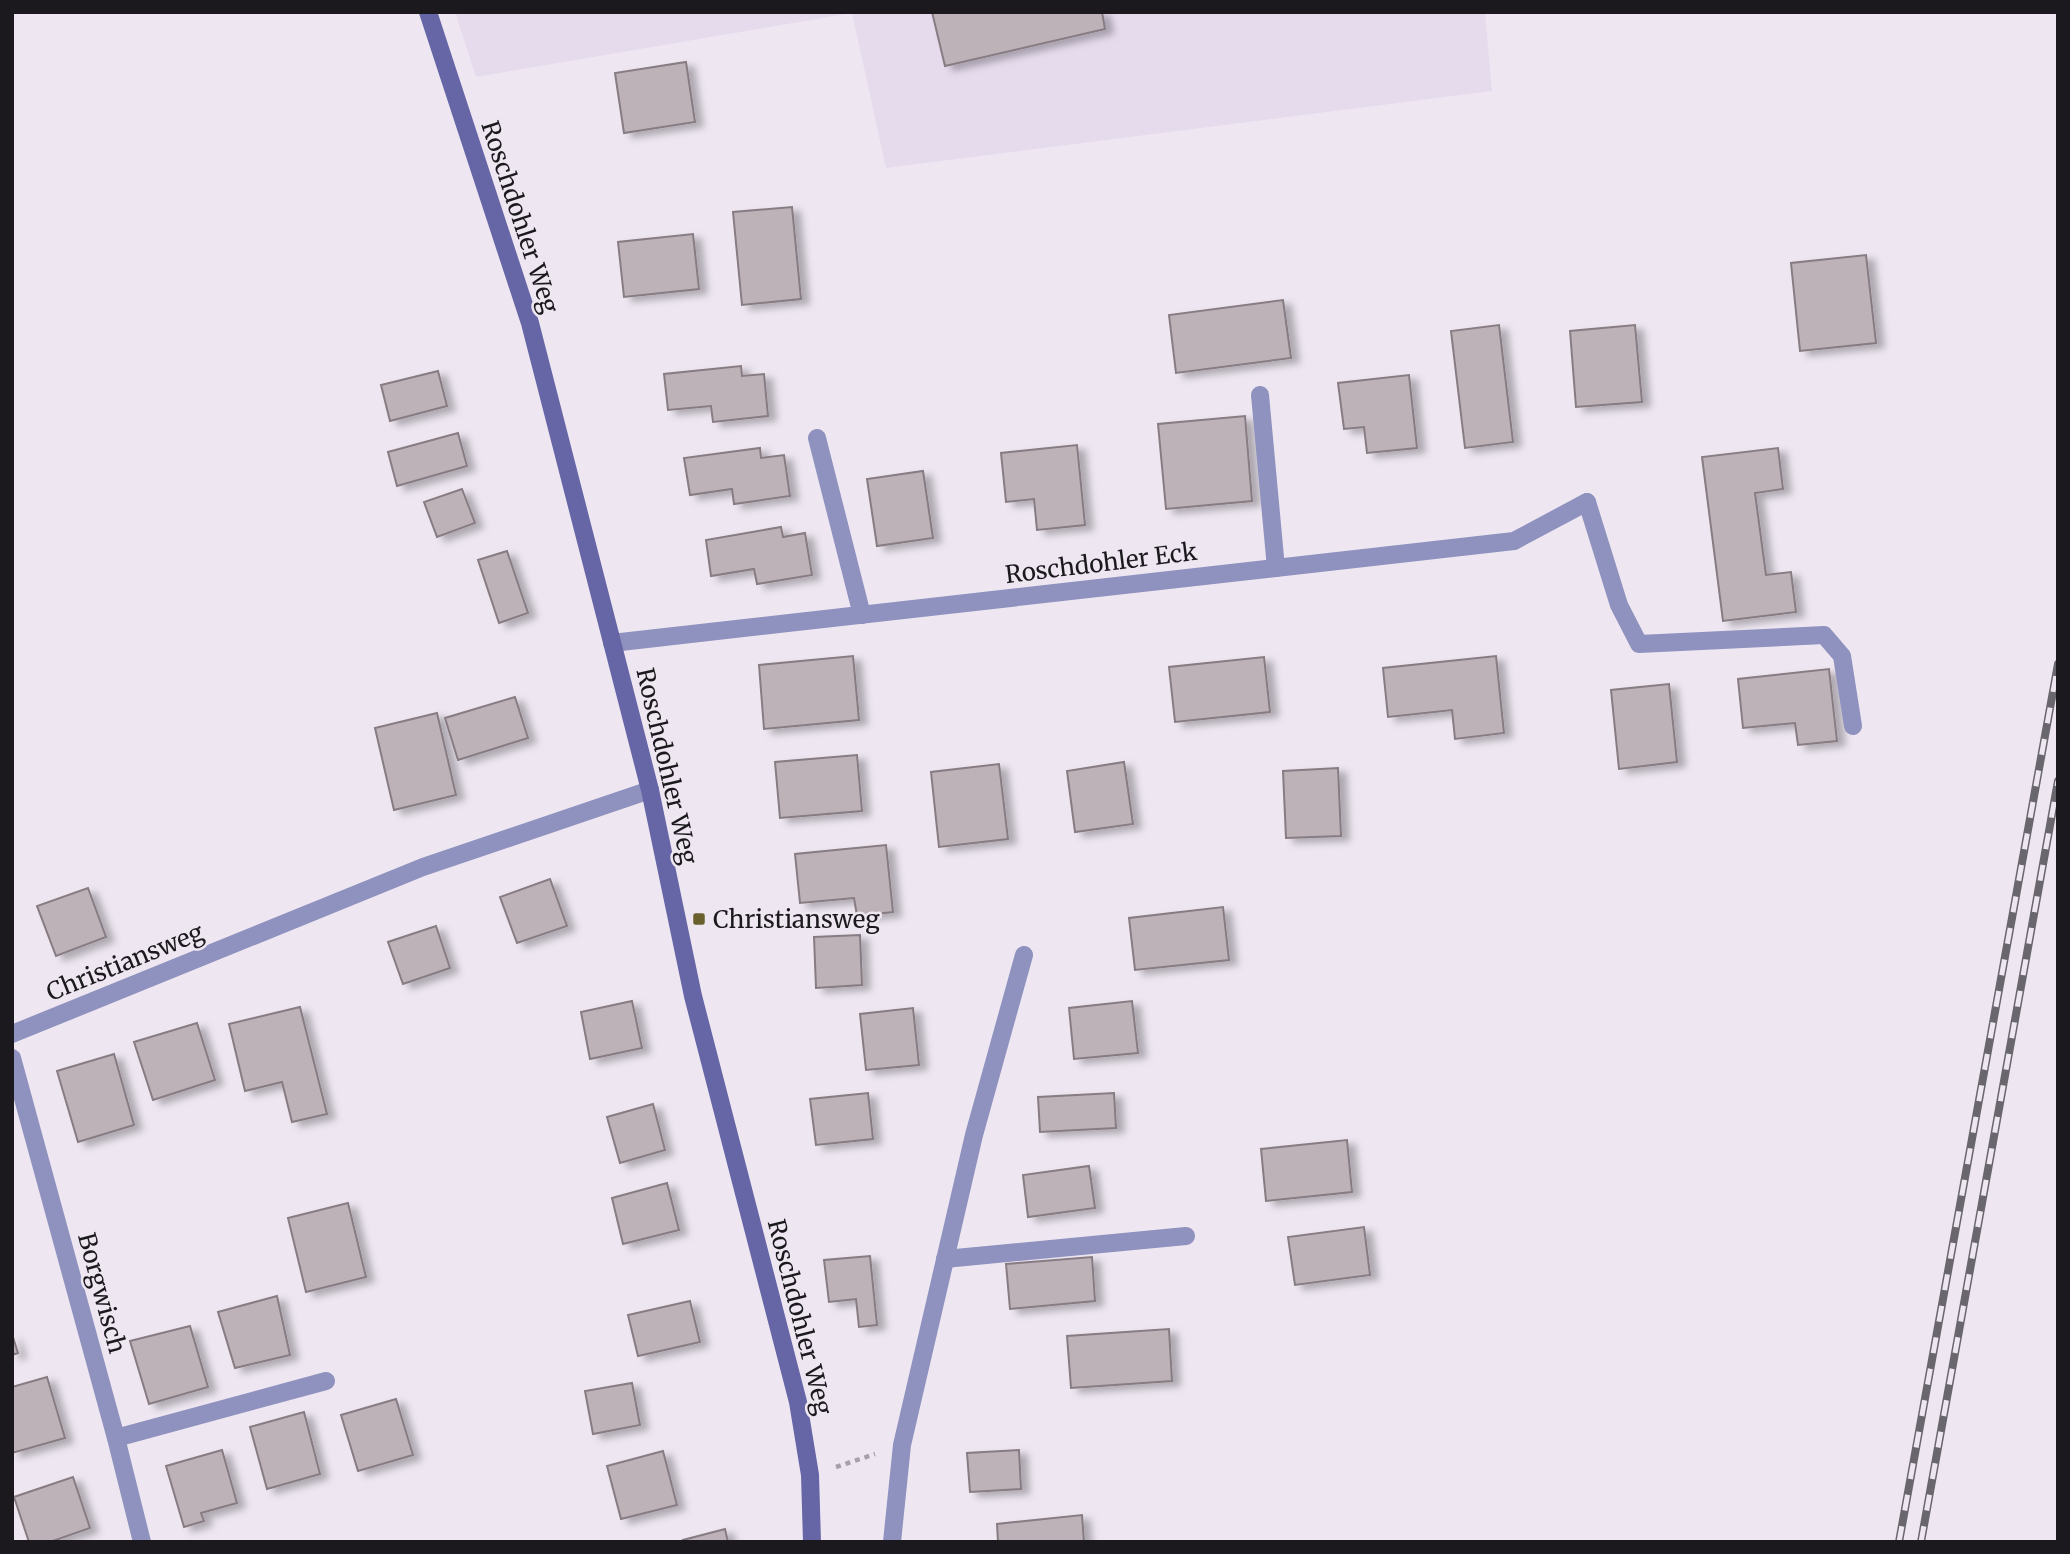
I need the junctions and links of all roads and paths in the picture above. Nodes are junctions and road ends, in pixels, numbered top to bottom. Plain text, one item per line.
1 (428, 12) edge
2 (1260, 395) dead end
3 (817, 438) dead end
4 (1276, 568) junction
5 (862, 615) junction
6 (612, 643) junction
7 (1853, 726) dead end
8 (650, 790) junction
9 (1024, 955) dead end
10 (12, 1034) edge
11 (12, 1058) edge
12 (1186, 1236) dead end
13 (945, 1259) junction
14 (326, 1381) dead end
15 (116, 1438) junction
16 (902, 1445) junction
17 (810, 1475) junction
18 (142, 1542) edge
19 (812, 1542) edge
20 (892, 1542) edge

1 - 6 street, Roschdohler Weg
2 - 4 street
3 - 5 street
4 - 5 street, Roschdohler Eck
4 - 7 street, Roschdohler Eck
5 - 6 street, Roschdohler Eck
6 - 8 street, Roschdohler Weg
8 - 10 street, Christiansweg
8 - 17 street, Roschdohler Weg
9 - 13 street
11 - 15 street, Borgwisch
12 - 13 street
13 - 16 street
14 - 15 street
15 - 18 street, Borgwisch
16 - 17 path
16 - 20 street
17 - 19 street, Roschdohler Weg

